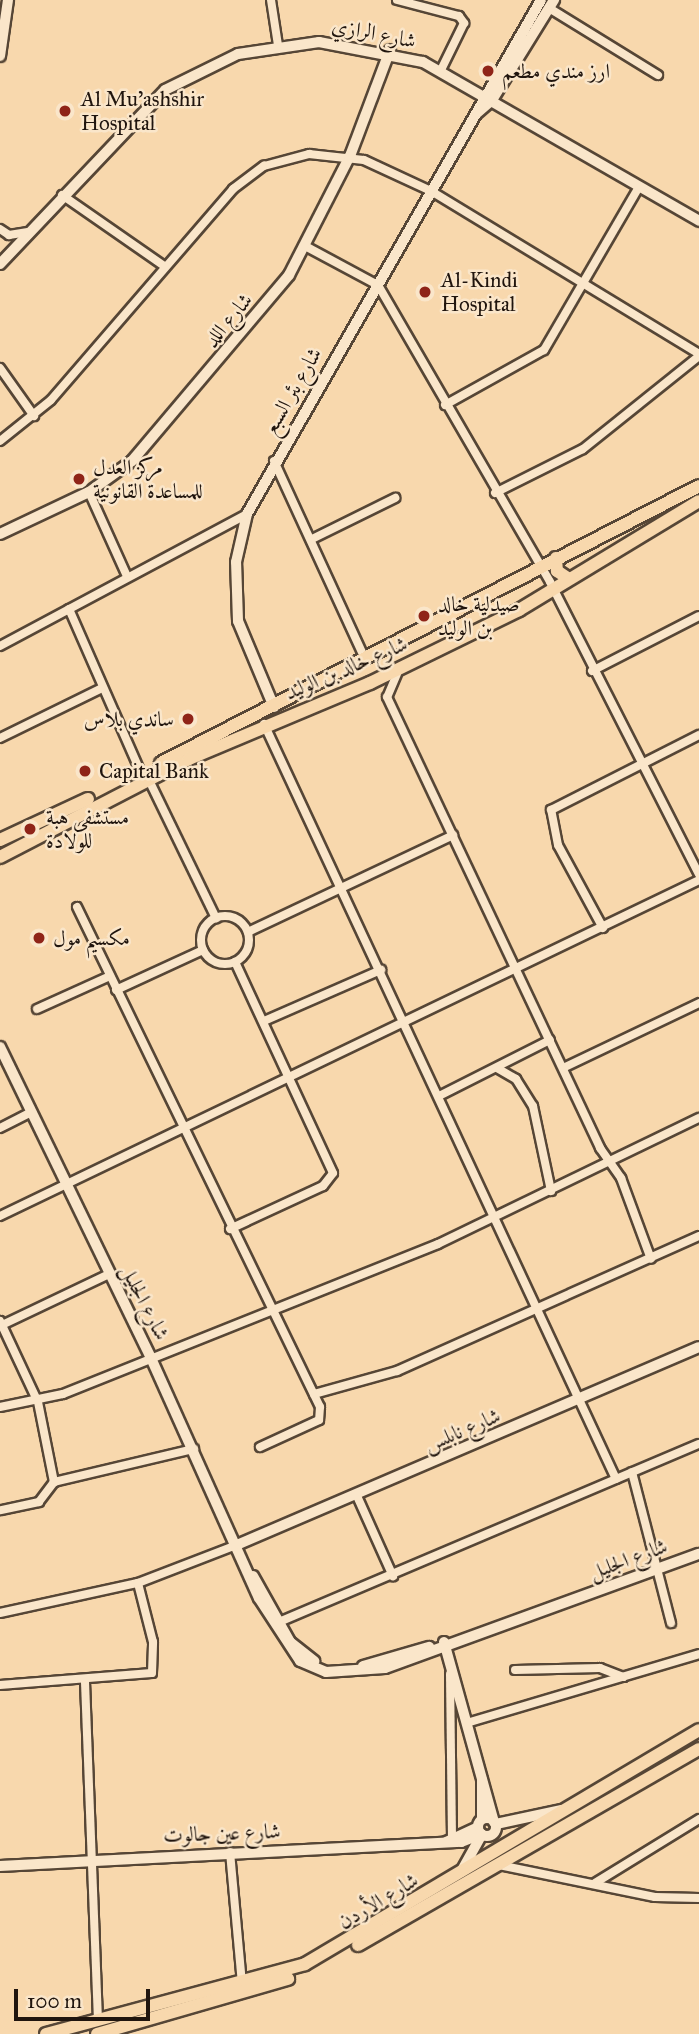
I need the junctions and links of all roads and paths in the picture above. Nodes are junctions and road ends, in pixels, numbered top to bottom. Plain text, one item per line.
1 (8, 0) edge
2 (271, 0) edge
3 (397, 0) edge
4 (548, 3) edge
5 (278, 45) junction
6 (390, 50) junction
7 (0, 56) edge
8 (440, 71) junction
9 (658, 75) dead end
10 (487, 97) junction
11 (350, 156) junction
12 (639, 187) junction
13 (431, 191) junction
14 (62, 195) junction
15 (699, 221) edge
16 (0, 229) edge
17 (27, 232) junction
18 (307, 247) junction
19 (0, 264) edge
20 (164, 266) junction
21 (584, 284) junction
22 (378, 285) junction
23 (699, 355) edge
24 (0, 368) edge
25 (445, 405) junction
26 (34, 416) junction
27 (0, 441) edge
28 (274, 461) junction
29 (699, 486) edge
30 (89, 492) junction
31 (495, 494) junction
32 (395, 498) dead end
33 (699, 501) edge
34 (247, 514) junction
35 (0, 534) edge
36 (312, 539) junction
37 (556, 558) junction
38 (538, 567) junction
39 (126, 574) junction
40 (569, 579) junction
41 (553, 591) junction
42 (69, 609) junction
43 (699, 616) edge
44 (0, 646) edge
45 (364, 657) junction
46 (406, 665) junction
47 (592, 671) junction
48 (370, 683) junction
49 (102, 688) junction
50 (274, 707) junction
51 (264, 724) junction
52 (699, 734) edge
53 (0, 738) edge
54 (640, 763) junction
55 (145, 776) junction
56 (453, 835) junction
57 (0, 840) edge
58 (0, 857) edge
59 (699, 874) edge
60 (699, 880) edge
61 (340, 888) junction
62 (77, 907) dead end
63 (215, 918) junction
64 (603, 928) junction
65 (248, 932) junction
66 (203, 950) junction
67 (235, 962) junction
68 (381, 970) junction
69 (517, 971) junction
70 (110, 975) junction
71 (116, 990) junction
72 (699, 1003) edge
73 (37, 1009) dead end
74 (264, 1021) junction
75 (406, 1023) junction
76 (550, 1040) junction
77 (0, 1047) edge
78 (497, 1068) junction
79 (563, 1068) junction
80 (291, 1076) junction
81 (441, 1096) junction
82 (32, 1112) junction
83 (699, 1118) edge
84 (0, 1128) edge
85 (181, 1128) junction
86 (609, 1162) junction
87 (67, 1185) junction
88 (551, 1191) junction
89 (0, 1216) edge
90 (498, 1219) junction
91 (230, 1229) junction
92 (699, 1236) edge
93 (650, 1259) junction
94 (109, 1274) junction
95 (269, 1310) junction
96 (539, 1310) junction
97 (1, 1323) edge
98 (699, 1347) edge
99 (151, 1357) junction
100 (314, 1394) junction
101 (581, 1400) junction
102 (38, 1402) junction
103 (0, 1407) edge
104 (699, 1444) edge
105 (260, 1447) dead end
106 (194, 1449) junction
107 (632, 1472) junction
108 (617, 1479) junction
109 (54, 1482) junction
110 (357, 1496) junction
111 (0, 1510) edge
112 (239, 1544) junction
113 (699, 1554) edge
114 (659, 1568) junction
115 (253, 1576) junction
116 (393, 1576) junction
117 (138, 1583) junction
118 (0, 1613) edge
119 (279, 1622) junction
120 (671, 1623) dead end
121 (447, 1648) junction
122 (699, 1654) edge
123 (515, 1670) dead end
124 (623, 1677) junction
125 (85, 1682) junction
126 (0, 1685) edge
127 (470, 1722) junction
128 (699, 1730) edge
129 (699, 1749) edge
130 (482, 1776) junction
131 (565, 1809) junction
132 (699, 1819) edge
133 (495, 1823) junction
134 (481, 1829) junction
135 (451, 1841) junction
136 (230, 1853) junction
137 (89, 1858) junction
138 (499, 1865) junction
139 (0, 1866) edge
140 (461, 1872) junction
141 (594, 1883) junction
142 (699, 1898) edge
143 (243, 1985) junction
144 (98, 2019) junction
145 (46, 2034) edge
146 (97, 2034) edge

1 - 7 main road
2 - 5 street
3 - 8 street
4 - 9 street
4 - 10 street, شارع بئر السبع
5 - 6 street, شارع الرازي
5 - 14 street, شارع الرازي
6 - 8 street, شارع الرازي
6 - 11 street, شارع اللد
8 - 10 street, شارع الرازي
10 - 12 street, شارع الرازي
10 - 13 street, شارع بئر السبع
11 - 13 street
11 - 18 street, شارع اللد
11 - 20 street
12 - 15 street, شارع الرازي
12 - 21 street
13 - 21 street
13 - 22 street, شارع بئر السبع
14 - 17 street, شارع الرازي
14 - 20 street
16 - 17 street
17 - 19 street, شارع الرازي
18 - 22 street
18 - 30 street, شارع اللد
20 - 26 street
21 - 23 street
21 - 25 street
22 - 25 street
22 - 28 street, شارع بئر السبع
23 - 31 street
24 - 26 street
25 - 31 street
26 - 27 street
28 - 34 street, شارع بئر السبع
28 - 36 street
29 - 37 main road, شارع خالد بن الوليد
30 - 35 street, شارع اللد
30 - 39 street
31 - 38 street
32 - 36 street
33 - 40 main road, شارع خالد بن الوليد
34 - 39 street
34 - 50 street, شارع بئر السبع
36 - 45 street
37 - 38 main road, شارع خالد بن الوليد
37 - 40 main road
38 - 41 street
38 - 45 main road, شارع خالد بن الوليد
39 - 42 street
40 - 41 main road, شارع خالد بن الوليد
41 - 46 main road, شارع خالد بن الوليد
41 - 47 street
42 - 44 street
42 - 49 street
43 - 47 street
45 - 48 main road
45 - 50 main road, شارع خالد بن الوليد
46 - 48 main road, شارع خالد بن الوليد
46 - 56 street
47 - 54 street
48 - 51 main road, شارع خالد بن الوليد
49 - 53 street
49 - 55 street
50 - 55 main road, شارع خالد بن الوليد
51 - 55 main road, شارع خالد بن الوليد
51 - 61 street
52 - 54 street
54 - 59 street
54 - 64 street
55 - 57 main road, شارع خالد بن الوليد
55 - 58 main road, شارع خالد بن الوليد
55 - 63 street
56 - 61 street
56 - 69 street
60 - 64 street
61 - 65 street
61 - 68 street
62 - 70 street
63 - 65 street
63 - 66 street
64 - 69 street
65 - 67 street
66 - 67 street
66 - 71 street
67 - 74 street
68 - 74 street
68 - 75 street
69 - 75 street
69 - 76 street
70 - 71 street
70 - 73 street
71 - 85 street
72 - 79 street
74 - 80 street
75 - 80 street
75 - 81 street
76 - 78 street
76 - 79 street
77 - 82 street, شارع الجليل
78 - 81 street
78 - 88 street
79 - 86 street
80 - 85 street
80 - 91 street
81 - 90 street
82 - 84 street
82 - 87 street, شارع الجليل
83 - 86 street
85 - 87 street
85 - 91 street
86 - 88 street
86 - 93 street
87 - 89 street
87 - 94 street, شارع الجليل
88 - 90 street
90 - 95 street
90 - 96 street
91 - 95 street
92 - 93 street
93 - 96 street
94 - 97 street
94 - 99 street, شارع الجليل
95 - 99 street
95 - 100 street
96 - 100 street
96 - 101 street
97 - 102 street
98 - 101 street, شارع نابلس
99 - 102 street
99 - 106 street, شارع الجليل
100 - 105 street
101 - 108 street
101 - 110 street, شارع نابلس
102 - 103 street
102 - 109 street
104 - 107 street
106 - 109 street
106 - 112 street, شارع الجليل
107 - 108 street
107 - 114 street
108 - 116 street
109 - 111 street
110 - 112 street, شارع نابلس
110 - 116 street
112 - 115 street, شارع الجليل
112 - 117 street
113 - 114 street, شارع الجليل
114 - 120 street
114 - 121 street, شارع الجليل
115 - 119 street, شارع الجليل
115 - 121 street, شارع الجليل
116 - 119 street
117 - 118 street
117 - 125 street
119 - 121 street, شارع الجليل
121 - 127 street
121 - 135 street
122 - 124 street
123 - 124 street
124 - 127 street
125 - 126 street
125 - 137 street
127 - 130 street
128 - 131 main road, شارع الأردن
129 - 138 main road, شارع الأردن
130 - 133 street
130 - 134 street
131 - 133 street
131 - 140 main road, شارع الأردن
132 - 141 street
133 - 134 street
133 - 134 street
134 - 135 street, شارع عين جالوت
134 - 140 street
135 - 136 street, شارع عين جالوت
136 - 137 street, شارع عين جالوت
136 - 143 street
137 - 139 street, شارع عين جالوت
137 - 144 street
138 - 141 street
138 - 146 main road, شارع الأردن
140 - 143 main road, شارع الأردن
141 - 142 street
143 - 144 main road, شارع الأردن
144 - 145 main road, شارع الأردن

